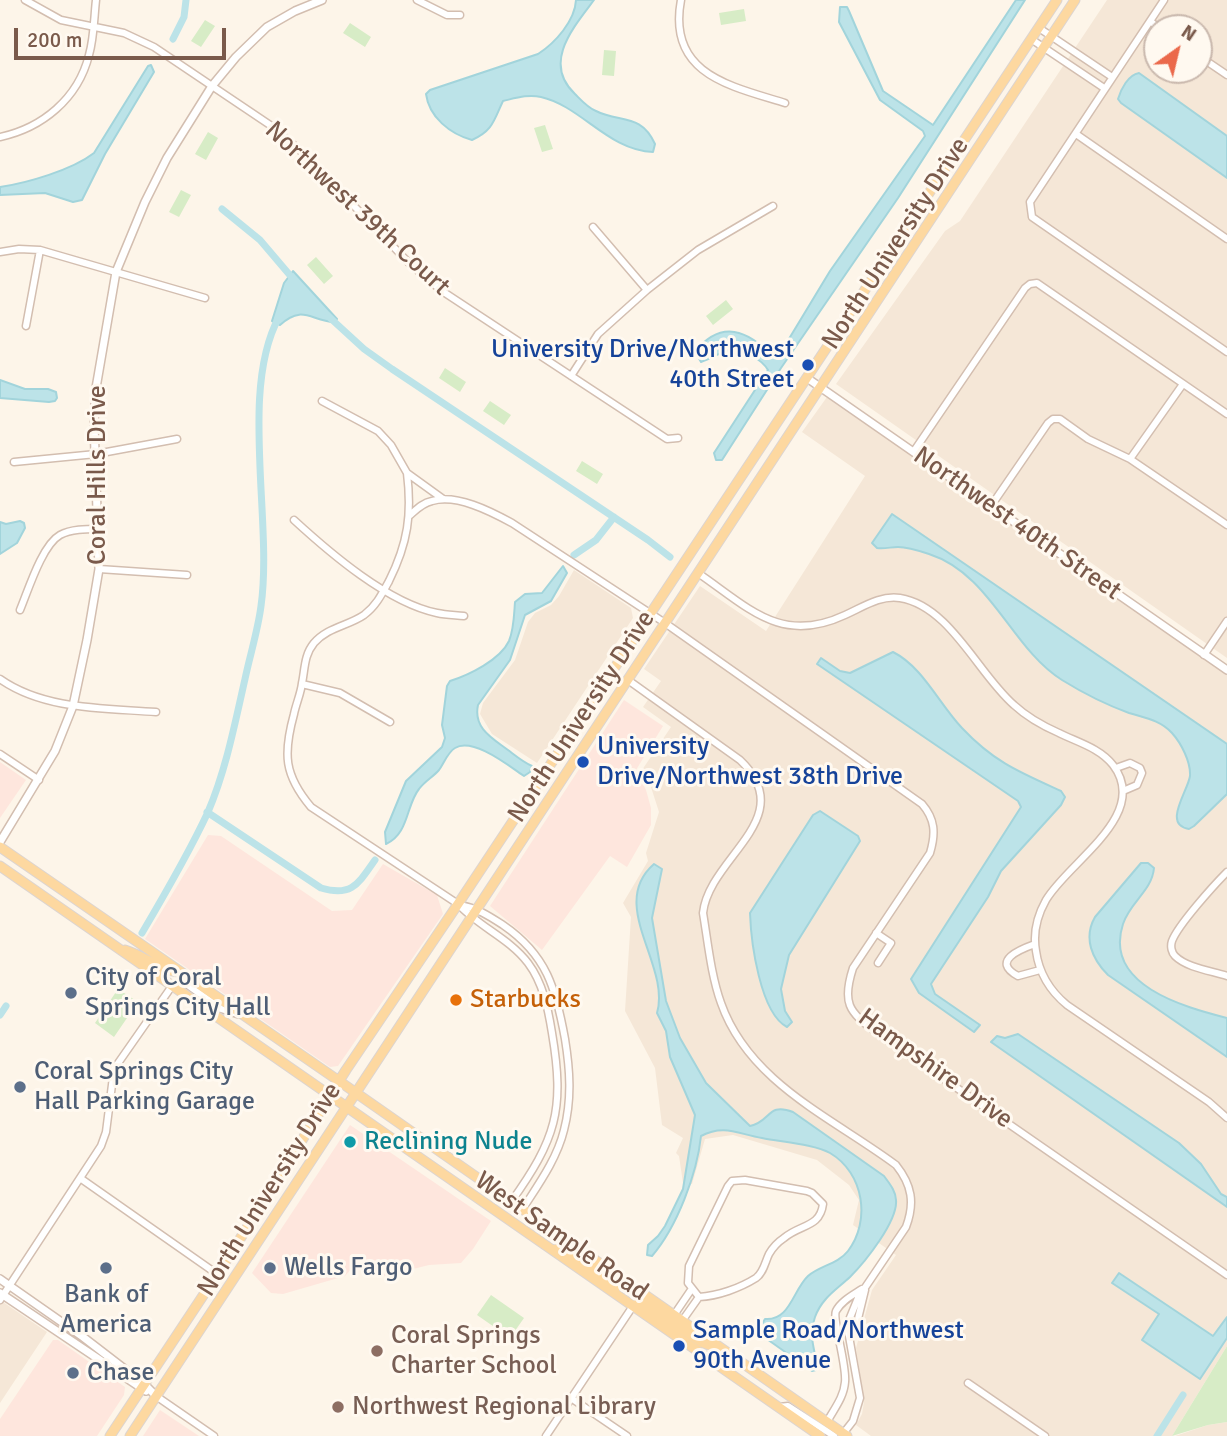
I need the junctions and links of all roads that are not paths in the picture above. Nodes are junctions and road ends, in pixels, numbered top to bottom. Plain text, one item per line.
1 (25, 0) edge
2 (96, 0) edge
3 (322, 0) edge
4 (417, 0) edge
5 (681, 0) edge
6 (1057, 0) edge
7 (1075, 0) edge
8 (460, 15) dead end
9 (93, 26) junction
10 (1039, 28) junction
11 (1143, 32) edge
12 (1051, 36) junction
13 (1031, 39) junction
14 (1044, 47) junction
15 (1112, 77) junction
16 (212, 86) junction
17 (1104, 88) junction
18 (785, 103) dead end
19 (1076, 134) junction
20 (0, 137) edge
21 (773, 206) dead end
22 (593, 227) dead end
23 (1227, 239) edge
24 (40, 250) junction
25 (0, 252) edge
26 (116, 272) junction
27 (647, 290) junction
28 (205, 298) dead end
29 (26, 326) dead end
30 (1227, 352) edge
31 (571, 376) junction
32 (807, 378) junction
33 (1183, 384) junction
34 (820, 387) junction
35 (322, 401) dead end
36 (1227, 414) edge
37 (678, 438) dead end
38 (177, 439) dead end
39 (914, 451) junction
40 (96, 454) junction
41 (1130, 459) junction
42 (14, 462) dead end
43 (407, 473) junction
44 (443, 499) junction
45 (991, 506) junction
46 (409, 516) junction
47 (294, 520) dead end
48 (1227, 525) edge
49 (99, 529) junction
50 (99, 569) junction
51 (698, 573) junction
52 (187, 575) dead end
53 (384, 590) junction
54 (20, 610) dead end
55 (650, 613) junction
56 (464, 616) dead end
57 (1227, 621) edge
58 (665, 623) junction
59 (1204, 655) junction
60 (1227, 670) edge
61 (0, 679) edge
62 (628, 680) junction
63 (302, 684) junction
64 (74, 706) junction
65 (156, 712) dead end
66 (390, 722) dead end
67 (0, 754) edge
68 (1116, 768) junction
69 (543, 775) junction
70 (39, 780) junction
71 (559, 785) junction
72 (533, 790) junction
73 (1123, 791) junction
74 (549, 800) junction
75 (0, 842) edge
76 (0, 848) edge
77 (0, 866) edge
78 (1227, 872) edge
79 (458, 904) junction
80 (478, 908) junction
81 (471, 919) junction
82 (507, 928) junction
83 (876, 933) junction
84 (897, 934) dead end
85 (500, 937) junction
86 (891, 943) junction
87 (1035, 944) junction
88 (116, 947) junction
89 (878, 963) dead end
90 (1040, 970) junction
91 (180, 973) junction
92 (1227, 976) edge
93 (172, 986) junction
94 (556, 992) junction
95 (544, 993) junction
96 (242, 1016) junction
97 (570, 1068) junction
98 (558, 1070) junction
99 (339, 1081) junction
100 (356, 1093) junction
101 (330, 1096) junction
102 (347, 1108) junction
103 (1227, 1118) edge
104 (547, 1144) junction
105 (558, 1149) junction
106 (80, 1178) junction
107 (511, 1202) junction
108 (522, 1210) junction
109 (548, 1247) junction
110 (228, 1258) junction
111 (217, 1274) junction
112 (1227, 1275) edge
113 (0, 1279) edge
114 (627, 1283) junction
115 (9, 1286) junction
116 (866, 1286) junction
117 (227, 1287) junction
118 (691, 1290) junction
119 (1, 1296) edge
120 (220, 1297) junction
121 (699, 1297) junction
122 (633, 1306) junction
123 (678, 1318) junction
124 (850, 1334) junction
125 (839, 1335) junction
126 (721, 1349) junction
127 (968, 1383) dead end
128 (143, 1386) junction
129 (156, 1396) junction
130 (571, 1398) junction
131 (779, 1407) junction
132 (827, 1422) junction
133 (110, 1436) edge
134 (130, 1436) edge
135 (214, 1436) edge
136 (546, 1436) edge
137 (627, 1436) edge
138 (820, 1436) edge
139 (842, 1436) edge
140 (1045, 1436) edge

1 - 9 street, Northwest 39th Court
2 - 9 street
3 - 16 street, Coral Hills Drive
4 - 8 street
5 - 18 street
6 - 10 main road, North University Drive
7 - 12 main road, North University Drive
9 - 16 street, Northwest 39th Court
9 - 20 street
10 - 12 street
10 - 13 main road, North University Drive
11 - 15 street
12 - 14 main road, North University Drive
12 - 15 street
13 - 14 street
13 - 32 main road, North University Drive
14 - 17 street
14 - 34 main road, North University Drive
15 - 17 street
16 - 26 street, Coral Hills Drive
16 - 31 street, Northwest 39th Court
17 - 19 street
19 - 23 street
19 - 30 street
21 - 27 street
22 - 27 street
24 - 25 street
24 - 26 street
24 - 29 street
26 - 28 street
26 - 40 street, Coral Hills Drive
27 - 31 street
31 - 37 street, Northwest 39th Court
32 - 34 street, Northwest 40th Street
32 - 55 main road, North University Drive
33 - 36 street
33 - 39 street
33 - 41 street
34 - 39 street, Northwest 40th Street
34 - 51 main road, North University Drive
35 - 43 street
38 - 40 street
39 - 45 street, Northwest 40th Street
40 - 42 street
40 - 49 street, Coral Hills Drive
41 - 45 street
41 - 48 street
43 - 44 street
43 - 46 street
44 - 46 street
44 - 55 street, Hampshire Drive
45 - 59 street, Northwest 40th Street
46 - 53 street
47 - 53 street
49 - 50 street, Coral Hills Drive
49 - 54 street
50 - 52 street
50 - 64 street, Coral Hills Drive
51 - 58 main road, North University Drive
51 - 68 street
53 - 56 street
53 - 63 street
55 - 58 street, Hampshire Drive
55 - 69 main road, North University Drive
57 - 59 street
58 - 62 main road, North University Drive
58 - 83 street, Hampshire Drive
59 - 60 street, Northwest 40th Street
61 - 64 street
62 - 71 main road, North University Drive
62 - 116 street
63 - 66 street
63 - 79 street
64 - 65 street
64 - 70 street, Coral Hills Drive
67 - 70 street
68 - 73 street
68 - 73 street
69 - 71 main road
69 - 72 main road, North University Drive
70 - 75 street, Coral Hills Drive
71 - 74 main road, North University Drive
72 - 74 main road
72 - 79 main road, North University Drive
73 - 87 street
74 - 80 main road, North University Drive
76 - 91 main road, West Sample Road
77 - 88 main road, West Sample Road
78 - 92 street
79 - 80 street
79 - 81 street
79 - 99 main road, North University Drive
80 - 81 main road, North University Drive
80 - 82 street
81 - 85 street
81 - 100 main road, North University Drive
82 - 85 street
82 - 94 street
83 - 86 street
83 - 112 street, Hampshire Drive
84 - 86 street
85 - 95 street
86 - 89 street
87 - 90 street
87 - 90 street
88 - 91 main road
88 - 93 main road, West Sample Road
90 - 103 street
91 - 96 main road, West Sample Road
93 - 96 street
93 - 101 main road, West Sample Road
93 - 106 street
94 - 95 street
94 - 97 street
95 - 98 street
96 - 99 main road, West Sample Road
97 - 98 street
97 - 105 street
98 - 104 street
99 - 100 main road, West Sample Road
99 - 101 main road, North University Drive
100 - 102 main road, North University Drive
100 - 107 main road, West Sample Road
101 - 102 main road, West Sample Road
101 - 110 main road, North University Drive
102 - 109 main road, West Sample Road
102 - 117 main road, North University Drive
104 - 105 street
104 - 107 street
105 - 108 street
106 - 111 street
106 - 115 street
107 - 108 main road, West Sample Road
108 - 114 main road, West Sample Road
109 - 114 main road
109 - 122 main road, West Sample Road
110 - 111 main road, North University Drive
110 - 117 main road
111 - 120 main road
111 - 128 main road, North University Drive
113 - 115 street
114 - 123 main road, West Sample Road
115 - 119 street
115 - 128 street
116 - 124 street
116 - 125 street
117 - 120 main road, North University Drive
118 - 121 street
118 - 121 street
118 - 123 street
119 - 128 street
120 - 129 main road, North University Drive
121 - 123 street
122 - 126 main road
122 - 130 street
122 - 131 main road, West Sample Road
123 - 126 main road, West Sample Road
124 - 125 street
124 - 139 street
125 - 132 street
126 - 132 main road, West Sample Road
127 - 140 street
128 - 129 street
128 - 133 main road, North University Drive
129 - 134 main road, North University Drive
129 - 135 street
130 - 136 street
130 - 137 street
131 - 138 main road, West Sample Road
131 - 139 street
132 - 139 main road, West Sample Road

